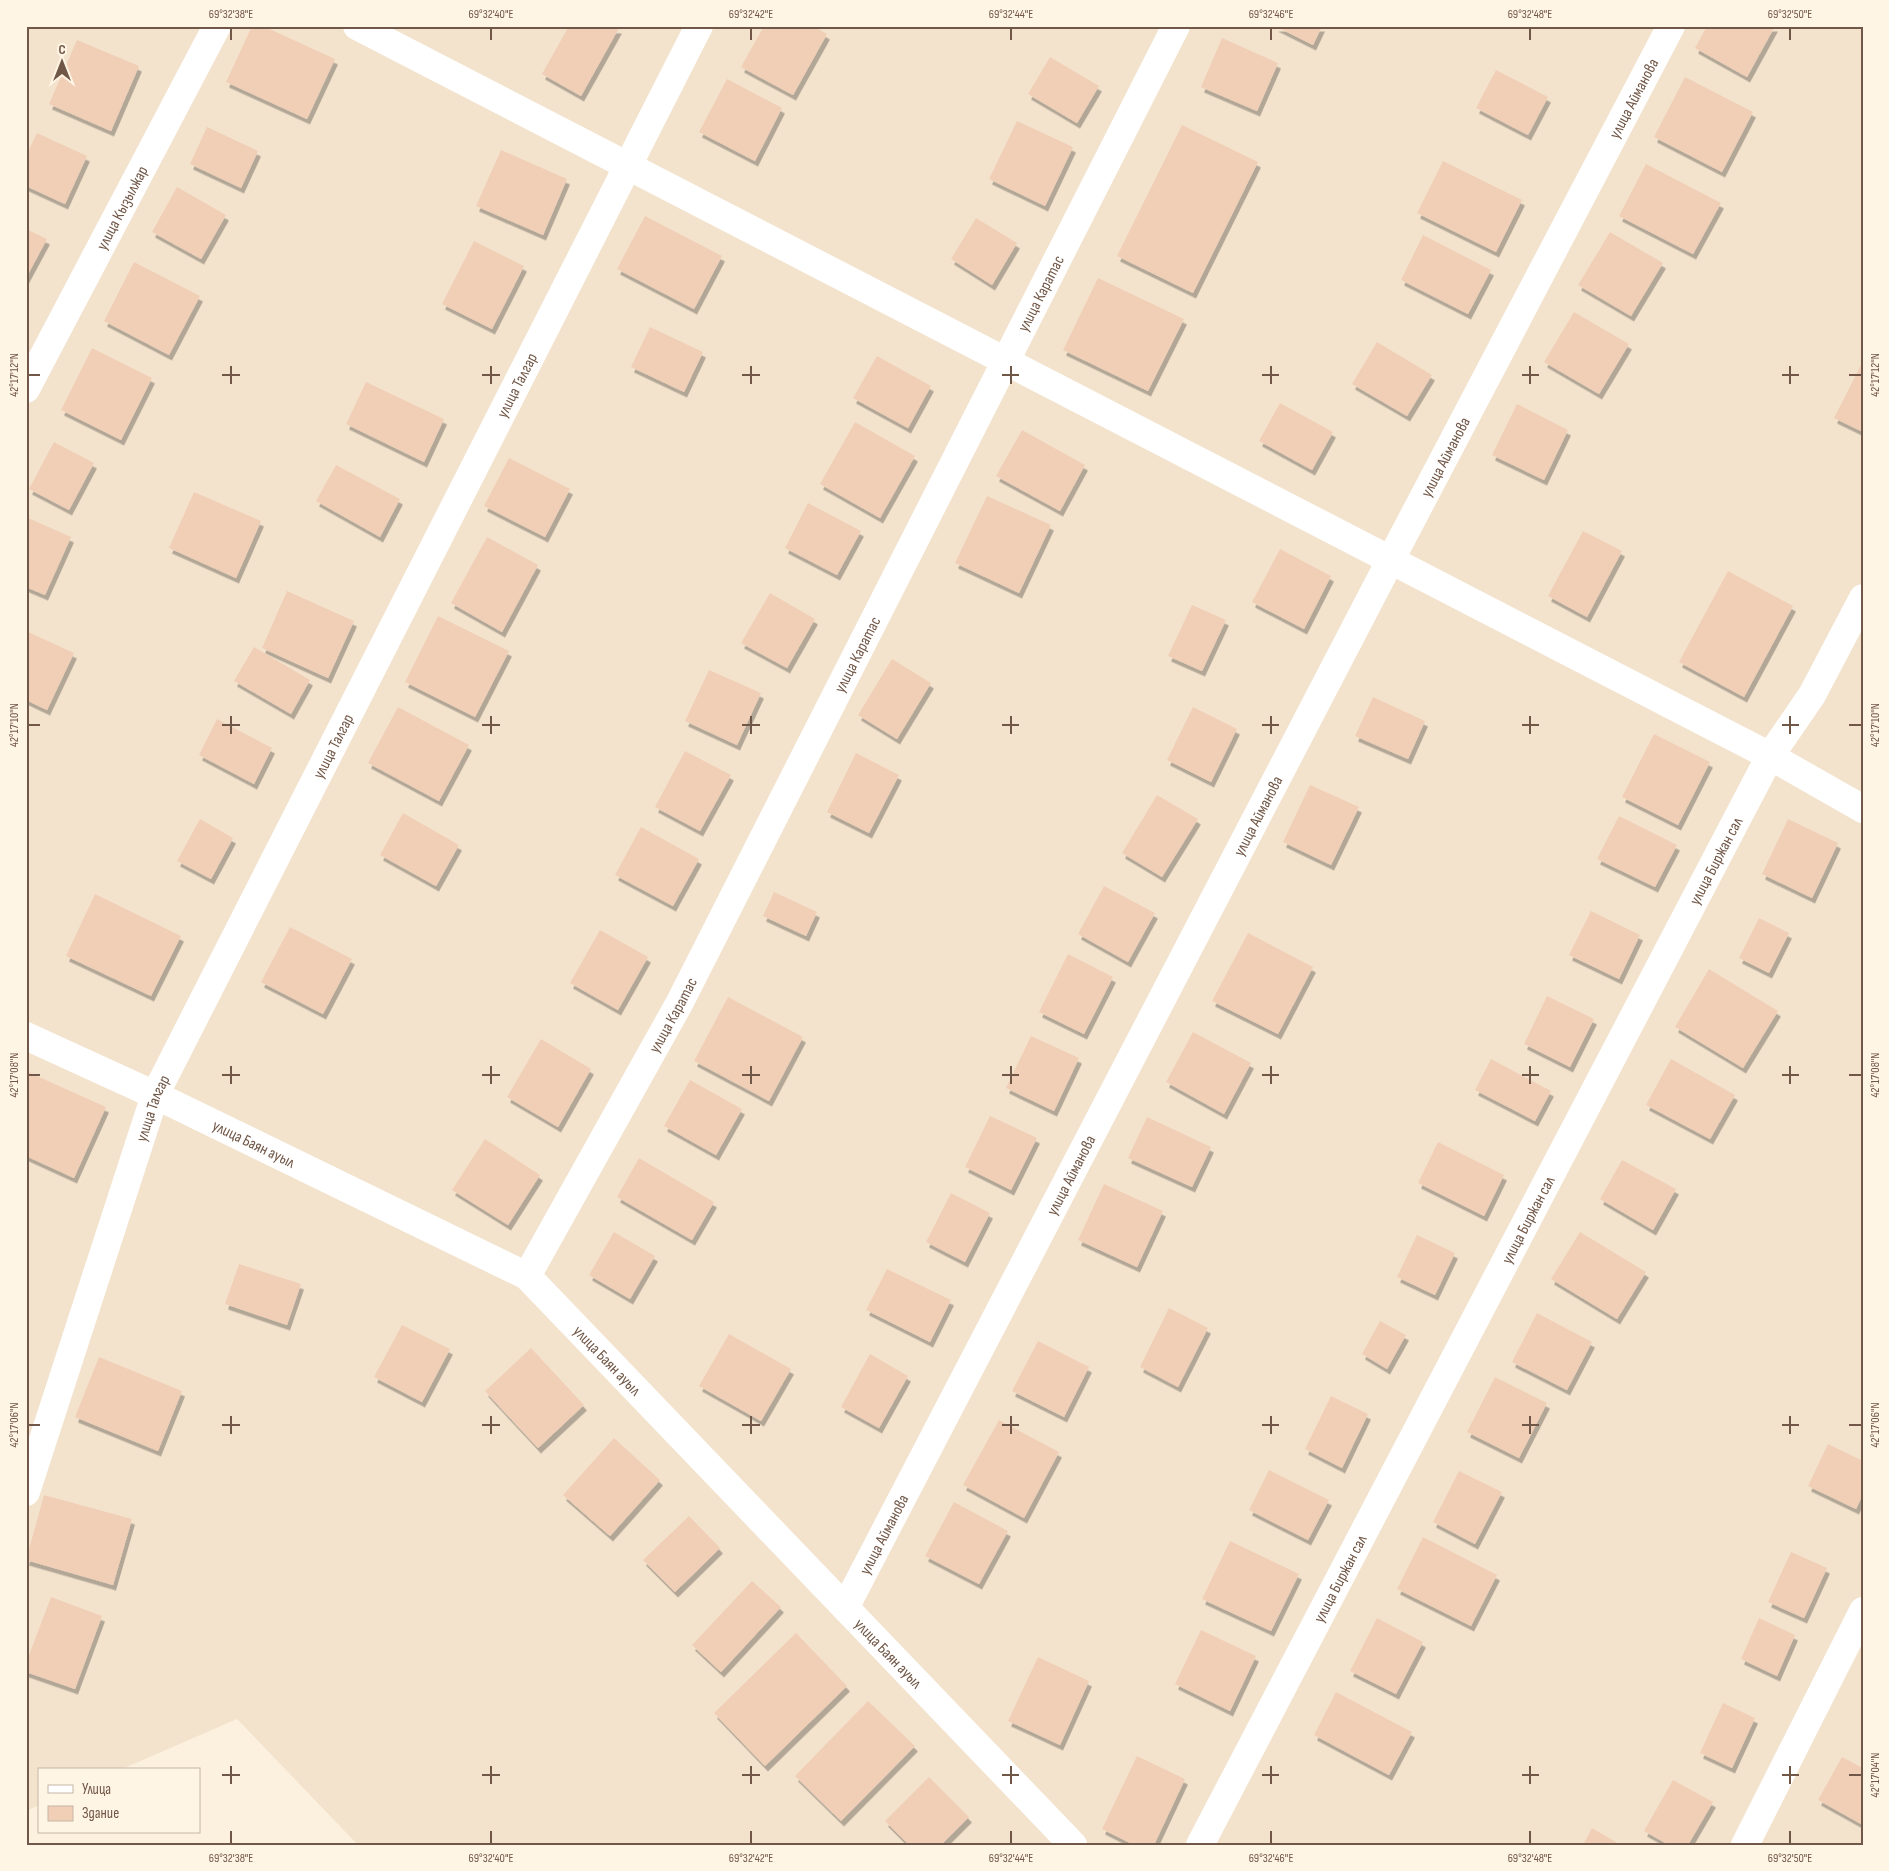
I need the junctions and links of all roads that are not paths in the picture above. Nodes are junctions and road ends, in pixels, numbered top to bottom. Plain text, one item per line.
1 (216, 26) edge
2 (357, 26) edge
3 (698, 26) edge
4 (1176, 26) edge
5 (1671, 26) edge
6 (627, 166) junction
7 (1005, 362) junction
8 (26, 389) edge
9 (1390, 561) junction
10 (1863, 598) edge
11 (1770, 756) junction
12 (1863, 809) edge
13 (26, 1036) edge
14 (155, 1095) junction
15 (527, 1276) junction
16 (26, 1492) edge
17 (846, 1606) junction
18 (1863, 1611) edge
19 (1073, 1845) edge
20 (1200, 1845) edge
21 (1745, 1845) edge

1 - 8 street, улица Кызылжар
2 - 6 street
3 - 6 street, улица Талгар
4 - 7 street, улица Каратас
5 - 9 street, улица Айманова
6 - 7 street
6 - 14 street, улица Талгар
7 - 9 street
7 - 15 street, улица Каратас
9 - 11 street
9 - 17 street, улица Айманова
10 - 11 street, улица Биржан сал
11 - 12 street
11 - 20 street, улица Биржан сал
13 - 14 street, улица Баян ауыл
14 - 15 street, улица Баян ауыл
14 - 16 street, улица Талгар
15 - 17 street, улица Баян ауыл
17 - 19 street, улица Баян ауыл
18 - 21 street

